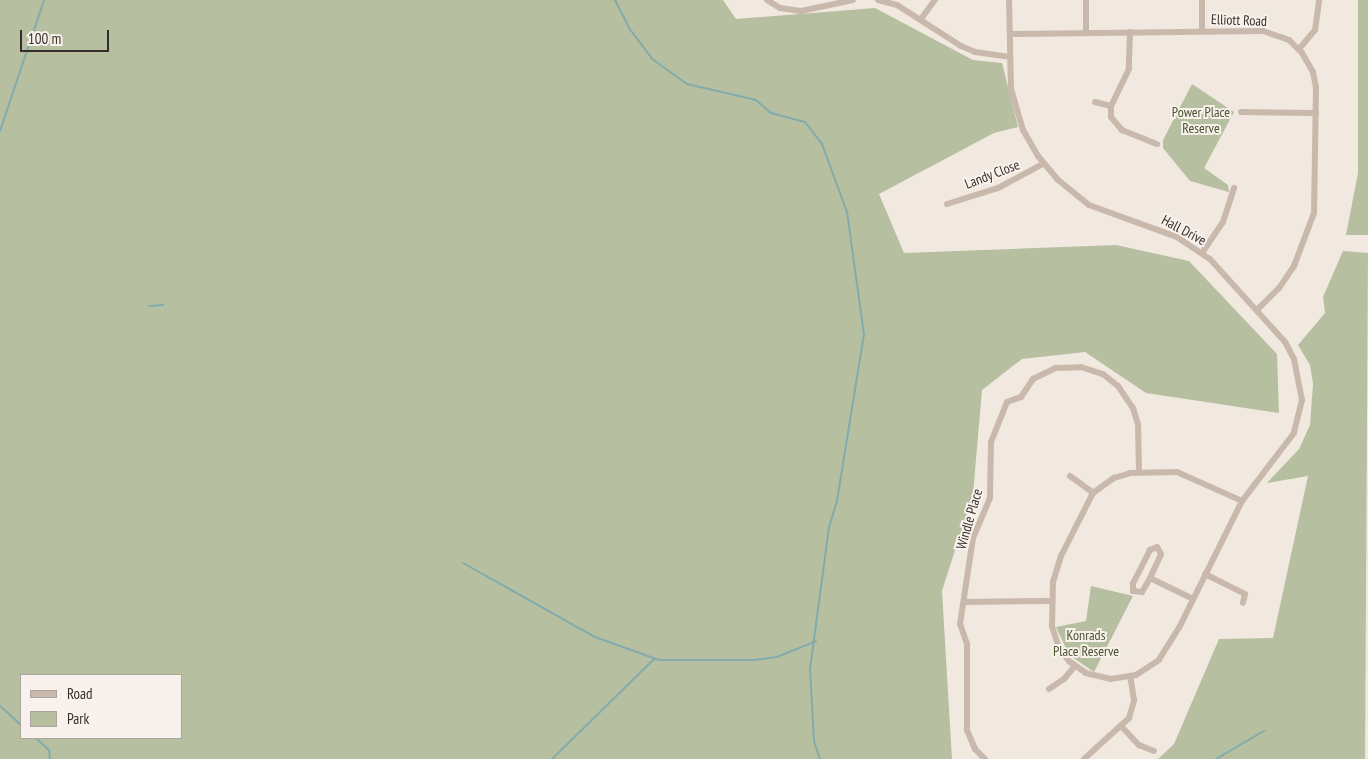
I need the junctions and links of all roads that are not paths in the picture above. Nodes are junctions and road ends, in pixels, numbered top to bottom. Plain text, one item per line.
1 (767, 0) edge
2 (853, 0) edge
3 (878, 0) edge
4 (935, 0) edge
5 (1010, 0) edge
6 (1086, 0) edge
7 (1202, 0) edge
8 (1319, 0) edge
9 (921, 20) junction
10 (1202, 31) junction
11 (1130, 32) junction
12 (1086, 33) junction
13 (1010, 34) junction
14 (1299, 49) junction
15 (1010, 57) junction
16 (1095, 102) dead end
17 (1112, 106) junction
18 (1241, 112) dead end
19 (1316, 112) junction
20 (1157, 144) dead end
21 (1043, 164) junction
22 (1234, 188) dead end
23 (947, 204) dead end
24 (1202, 252) junction
25 (1257, 310) junction
26 (1139, 472) junction
27 (1070, 476) dead end
28 (1094, 493) junction
29 (1242, 500) junction
30 (1205, 574) junction
31 (1150, 578) junction
32 (1193, 599) junction
33 (1051, 601) junction
34 (964, 602) junction
35 (1243, 603) dead end
36 (1075, 666) junction
37 (1130, 676) junction
38 (1049, 689) dead end
39 (1122, 727) junction
40 (1154, 751) dead end
41 (985, 759) edge
42 (1084, 759) edge

1 - 2 street
3 - 9 street
4 - 9 street
5 - 13 street, Hall Drive
6 - 12 street
7 - 10 street
8 - 14 street
9 - 15 street
10 - 11 street, Elliott Road
10 - 14 street, Elliott Road
11 - 12 street, Elliott Road
11 - 17 street
12 - 13 street, Elliott Road
13 - 15 street, Hall Drive
14 - 19 street, Elliott Road
15 - 21 street, Hall Drive
16 - 17 street
17 - 20 street
18 - 19 street
19 - 25 street, Elliott Road
21 - 23 street, Landy Close
21 - 24 street, Hall Drive
22 - 24 street
24 - 25 street, Hall Drive
25 - 29 street, Hall Drive
26 - 28 street, Hall Drive
26 - 29 street, Hall Drive
26 - 34 street, Windle Place
27 - 28 street
28 - 33 street, Hall Drive
29 - 30 street, Hall Drive
30 - 32 street, Hall Drive
30 - 35 street
31 - 31 street
31 - 32 street
32 - 37 street, Hall Drive
33 - 34 street
33 - 36 street, Hall Drive
34 - 41 street, Windle Place
36 - 37 street, Hall Drive
36 - 38 street
37 - 39 street
39 - 40 street
39 - 42 street

